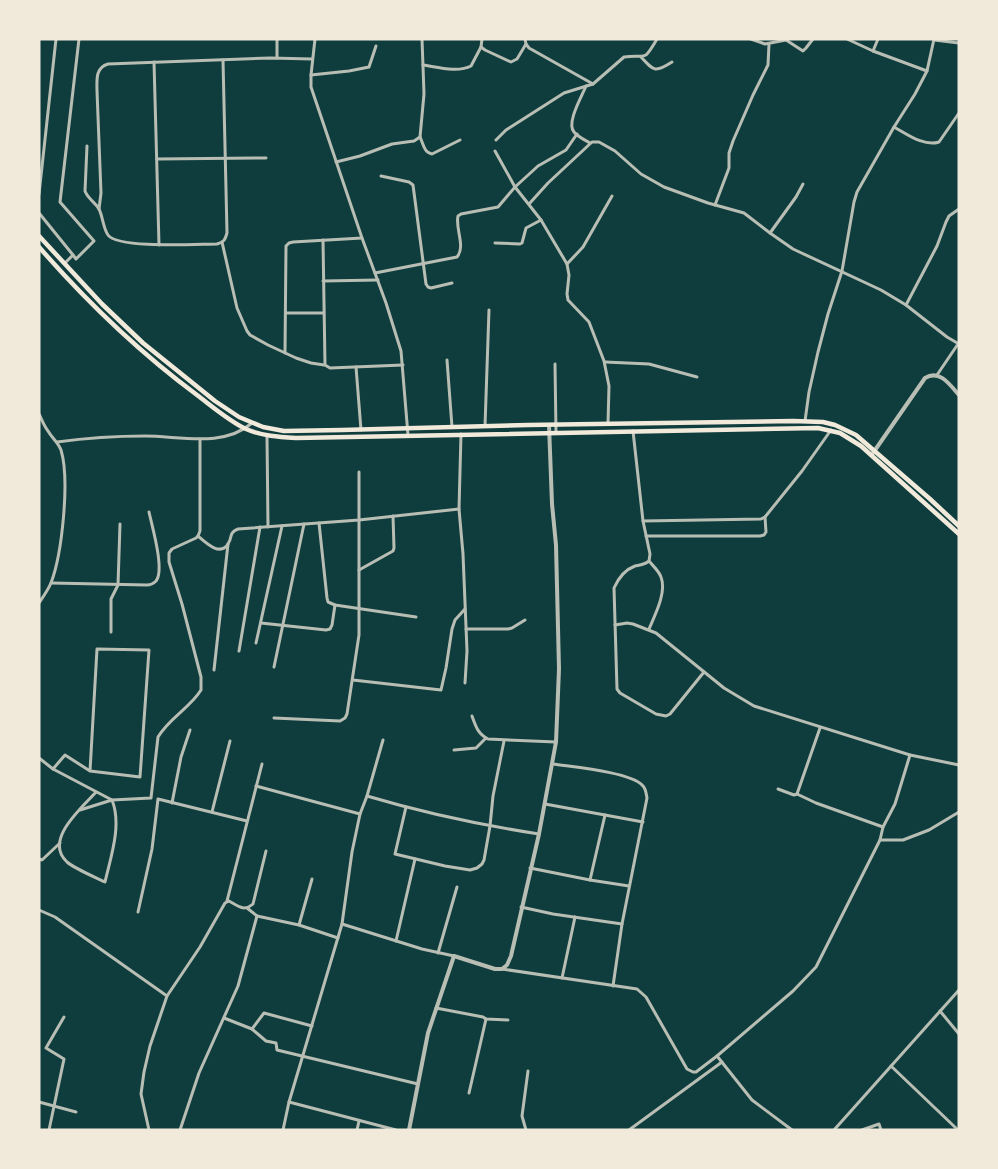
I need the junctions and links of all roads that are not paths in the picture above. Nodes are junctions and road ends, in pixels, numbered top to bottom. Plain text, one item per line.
1 (56, 39) edge
2 (79, 39) edge
3 (277, 39) edge
4 (315, 39) edge
5 (422, 39) edge
6 (482, 39) edge
7 (657, 39) edge
8 (752, 39) edge
9 (813, 39) edge
10 (846, 39) edge
11 (878, 39) edge
12 (934, 40) edge
13 (526, 41) edge
14 (959, 43) edge
15 (769, 44) junction
16 (376, 46) dead end
17 (481, 47) junction
18 (873, 51) junction
19 (640, 57) junction
20 (277, 58) junction
21 (312, 59) junction
22 (224, 60) junction
23 (154, 62) junction
24 (672, 62) dead end
25 (423, 65) junction
26 (927, 71) junction
27 (311, 75) junction
28 (593, 84) junction
29 (586, 86) junction
30 (959, 113) edge
31 (894, 128) junction
32 (577, 134) junction
33 (420, 137) junction
34 (460, 140) dead end
35 (496, 140) dead end
36 (591, 144) junction
37 (87, 146) dead end
38 (495, 151) dead end
39 (226, 158) junction
40 (266, 158) dead end
41 (157, 159) junction
42 (336, 162) junction
43 (381, 176) dead end
44 (803, 183) dead end
45 (515, 187) junction
46 (39, 194) edge
47 (612, 196) dead end
48 (529, 204) junction
49 (715, 205) junction
50 (99, 209) junction
51 (959, 209) edge
52 (39, 213) edge
53 (542, 220) junction
54 (770, 233) junction
55 (39, 236) edge
56 (362, 238) junction
57 (323, 240) junction
58 (222, 242) junction
59 (495, 243) dead end
60 (159, 244) junction
61 (39, 247) edge
62 (73, 255) junction
63 (422, 264) junction
64 (567, 264) junction
65 (64, 265) junction
66 (842, 271) junction
67 (375, 273) junction
68 (378, 280) junction
69 (323, 281) junction
70 (452, 283) dead end
71 (906, 305) junction
72 (489, 309) dead end
73 (286, 313) junction
74 (323, 313) junction
75 (959, 344) edge
76 (285, 353) junction
77 (447, 360) dead end
78 (604, 362) junction
79 (555, 364) dead end
80 (325, 365) junction
81 (403, 365) junction
82 (356, 367) junction
83 (937, 375) junction
84 (697, 377) dead end
85 (959, 395) edge
86 (39, 414) edge
87 (805, 421) junction
88 (252, 423) junction
89 (608, 424) junction
90 (549, 425) junction
91 (556, 425) junction
92 (485, 426) junction
93 (452, 428) junction
94 (245, 429) junction
95 (408, 429) junction
96 (361, 430) junction
97 (831, 430) junction
98 (633, 431) junction
99 (550, 433) junction
100 (556, 433) junction
101 (461, 434) junction
102 (408, 435) junction
103 (267, 436) junction
104 (200, 439) junction
105 (57, 442) junction
106 (875, 451) junction
107 (871, 456) junction
108 (359, 472) dead end
109 (459, 509) junction
110 (149, 512) dead end
111 (393, 516) junction
112 (765, 517) junction
113 (359, 520) junction
114 (643, 522) junction
115 (319, 523) junction
116 (120, 524) dead end
117 (304, 524) junction
118 (282, 526) junction
119 (959, 526) edge
120 (260, 527) junction
121 (268, 527) junction
122 (959, 534) edge
123 (198, 536) junction
124 (646, 536) junction
125 (228, 544) junction
126 (649, 561) junction
127 (359, 570) junction
128 (51, 583) junction
129 (118, 585) junction
130 (39, 603) edge
131 (335, 605) junction
132 (359, 608) junction
133 (465, 609) junction
134 (416, 617) dead end
135 (525, 620) dead end
136 (261, 622) junction
137 (615, 625) junction
138 (283, 626) junction
139 (466, 629) junction
140 (649, 629) junction
141 (111, 632) dead end
142 (256, 643) dead end
143 (239, 651) dead end
144 (274, 667) dead end
145 (214, 670) dead end
146 (704, 672) junction
147 (353, 680) junction
148 (465, 683) dead end
149 (472, 716) dead end
150 (274, 718) dead end
151 (820, 727) junction
152 (190, 730) dead end
153 (486, 738) junction
154 (383, 740) dead end
155 (230, 741) dead end
156 (504, 741) junction
157 (556, 742) junction
158 (454, 750) dead end
159 (910, 755) junction
160 (39, 758) edge
161 (553, 764) junction
162 (262, 765) dead end
163 (959, 765) edge
164 (53, 769) junction
165 (90, 771) junction
166 (256, 786) junction
167 (778, 789) dead end
168 (96, 792) junction
169 (797, 794) junction
170 (367, 795) junction
171 (112, 800) junction
172 (172, 803) junction
173 (545, 804) junction
174 (406, 807) junction
175 (81, 810) junction
176 (212, 812) junction
177 (959, 812) edge
178 (360, 814) junction
179 (605, 815) junction
180 (247, 821) junction
181 (644, 822) junction
182 (490, 826) junction
183 (883, 827) junction
184 (539, 834) junction
185 (880, 840) junction
186 (60, 843) junction
187 (266, 851) dead end
188 (39, 859) edge
189 (415, 859) junction
190 (530, 868) junction
191 (312, 879) dead end
192 (590, 880) junction
193 (629, 886) junction
194 (457, 887) dead end
195 (227, 901) junction
196 (521, 907) junction
197 (247, 908) junction
198 (39, 910) edge
199 (138, 912) dead end
200 (257, 916) junction
201 (575, 917) junction
202 (342, 924) junction
203 (622, 924) junction
204 (299, 925) junction
205 (338, 938) junction
206 (396, 941) junction
207 (438, 953) junction
208 (454, 956) junction
209 (502, 969) junction
210 (562, 978) junction
211 (613, 986) junction
212 (959, 990) edge
213 (167, 996) junction
214 (436, 1008) junction
215 (940, 1011) junction
216 (64, 1017) dead end
217 (224, 1018) junction
218 (486, 1019) junction
219 (508, 1020) dead end
220 (312, 1026) junction
221 (252, 1029) junction
222 (959, 1034) edge
223 (303, 1056) junction
224 (717, 1056) junction
225 (722, 1062) junction
226 (891, 1066) junction
227 (528, 1071) dead end
228 (418, 1084) junction
229 (469, 1093) dead end
230 (39, 1102) edge
231 (289, 1102) junction
232 (54, 1106) junction
233 (76, 1112) dead end
234 (359, 1121) junction
235 (49, 1130) edge
236 (149, 1130) edge
237 (180, 1130) edge
238 (283, 1130) edge
239 (357, 1130) edge
240 (396, 1130) edge
241 (409, 1130) edge
242 (526, 1130) edge
243 (629, 1130) edge
244 (792, 1130) edge
245 (834, 1130) edge
246 (862, 1130) edge
247 (881, 1130) edge
248 (958, 1130) edge

1 - 46 street
2 - 62 street
3 - 20 street
4 - 21 street
5 - 25 street
6 - 17 street
7 - 19 street
8 - 15 street
9 - 15 street
10 - 18 street
11 - 18 street
12 - 14 street
12 - 26 street
13 - 17 street
13 - 28 street
15 - 49 street
16 - 27 street
17 - 25 street
18 - 26 street
19 - 24 street
19 - 28 street
20 - 21 street
20 - 22 street
21 - 27 street
22 - 23 street
22 - 39 street
23 - 41 street
23 - 50 street
25 - 33 street
26 - 31 street
27 - 42 street
28 - 29 street
29 - 32 street
29 - 35 street
30 - 31 street
31 - 66 street
32 - 36 street
32 - 45 street
33 - 34 street
33 - 42 street
36 - 48 street
36 - 49 street
37 - 50 street
38 - 45 street
39 - 40 street
39 - 41 street
39 - 58 street
41 - 60 street
42 - 56 street
43 - 63 street
44 - 54 street
45 - 48 street
45 - 63 street
47 - 64 street
48 - 53 street
49 - 54 street
50 - 60 street
51 - 71 street
52 - 62 street
53 - 59 street
53 - 64 street
54 - 66 street
55 - 65 highway
56 - 57 street
56 - 67 street
57 - 69 street
57 - 73 street
58 - 60 street
58 - 76 street
61 - 94 highway
62 - 65 street
63 - 67 street
63 - 70 street
64 - 78 street
65 - 88 highway
66 - 71 street
66 - 87 street
67 - 68 street
68 - 69 street
68 - 81 street
69 - 74 street
71 - 75 street
72 - 92 street
73 - 74 street
73 - 76 street
74 - 80 street
75 - 83 street
76 - 80 street
77 - 93 street
78 - 84 street
78 - 89 street
79 - 91 street
80 - 82 street
81 - 82 street
81 - 95 street
82 - 96 street
83 - 85 street
83 - 106 street
86 - 105 street
87 - 89 highway
87 - 106 highway
88 - 94 street
88 - 96 highway
89 - 91 highway
90 - 91 highway
90 - 92 highway
90 - 99 street
91 - 100 street
92 - 93 highway
93 - 95 highway
94 - 103 highway
94 - 104 street
95 - 96 highway
95 - 102 street
97 - 98 highway
97 - 107 highway
97 - 112 street
98 - 100 highway
98 - 114 street
99 - 100 highway
99 - 101 highway
99 - 157 street
101 - 102 highway
101 - 109 street
102 - 103 highway
103 - 121 street
104 - 105 street
104 - 123 street
105 - 128 street
106 - 107 street
106 - 119 highway
107 - 122 highway
108 - 113 street
109 - 111 street
109 - 133 street
110 - 129 street
111 - 113 street
111 - 127 street
112 - 114 street
112 - 124 street
113 - 115 street
113 - 127 street
114 - 124 street
115 - 117 street
115 - 131 street
116 - 129 street
117 - 118 street
117 - 138 street
118 - 121 street
118 - 136 street
120 - 121 street
120 - 125 street
120 - 143 street
123 - 125 street
123 - 171 street
124 - 126 street
125 - 145 street
126 - 137 street
126 - 140 street
127 - 132 street
128 - 129 street
128 - 130 street
129 - 141 street
131 - 132 street
131 - 138 street
132 - 134 street
132 - 147 street
133 - 139 street
133 - 147 street
135 - 139 street
136 - 138 street
136 - 142 street
137 - 140 street
137 - 146 street
138 - 144 street
139 - 148 street
140 - 146 street
146 - 151 street
147 - 150 street
149 - 153 street
151 - 159 street
151 - 169 street
152 - 172 street
153 - 156 street
153 - 158 street
154 - 170 street
155 - 176 street
156 - 157 street
156 - 182 street
157 - 161 street
159 - 163 street
159 - 183 street
160 - 164 street
161 - 173 street
161 - 181 street
162 - 166 street
164 - 165 street
164 - 168 street
165 - 165 street
166 - 178 street
166 - 180 street
167 - 169 street
168 - 171 street
168 - 175 street
169 - 183 street
170 - 174 street
170 - 178 street
171 - 175 street
171 - 186 street
172 - 176 street
172 - 199 street
173 - 179 street
173 - 184 street
174 - 182 street
174 - 189 street
175 - 186 street
176 - 180 street
177 - 185 street
178 - 202 street
179 - 181 street
179 - 192 street
180 - 195 street
181 - 193 street
182 - 184 street
182 - 189 street
183 - 185 street
184 - 190 street
185 - 224 street
186 - 188 street
187 - 197 street
189 - 206 street
190 - 192 street
190 - 196 street
191 - 204 street
192 - 193 street
193 - 203 street
194 - 207 street
195 - 197 street
195 - 213 street
196 - 201 street
196 - 209 street
197 - 200 street
198 - 213 street
200 - 204 street
200 - 217 street
201 - 203 street
201 - 210 street
202 - 205 street
202 - 206 street
203 - 211 street
204 - 205 street
205 - 220 street
206 - 207 street
207 - 208 street
208 - 209 street
208 - 214 street
209 - 210 street
210 - 211 street
211 - 224 street
212 - 215 street
213 - 236 street
214 - 218 street
214 - 228 street
215 - 222 street
215 - 226 street
216 - 232 street
217 - 221 street
217 - 237 street
218 - 219 street
218 - 229 street
220 - 221 street
220 - 223 street
221 - 223 street
223 - 228 street
223 - 231 street
224 - 225 street
225 - 243 street
225 - 244 street
226 - 245 street
226 - 248 street
227 - 242 street
228 - 241 street
230 - 232 street
231 - 234 street
231 - 238 street
232 - 233 street
232 - 235 street
234 - 239 street
234 - 240 street
246 - 247 street

